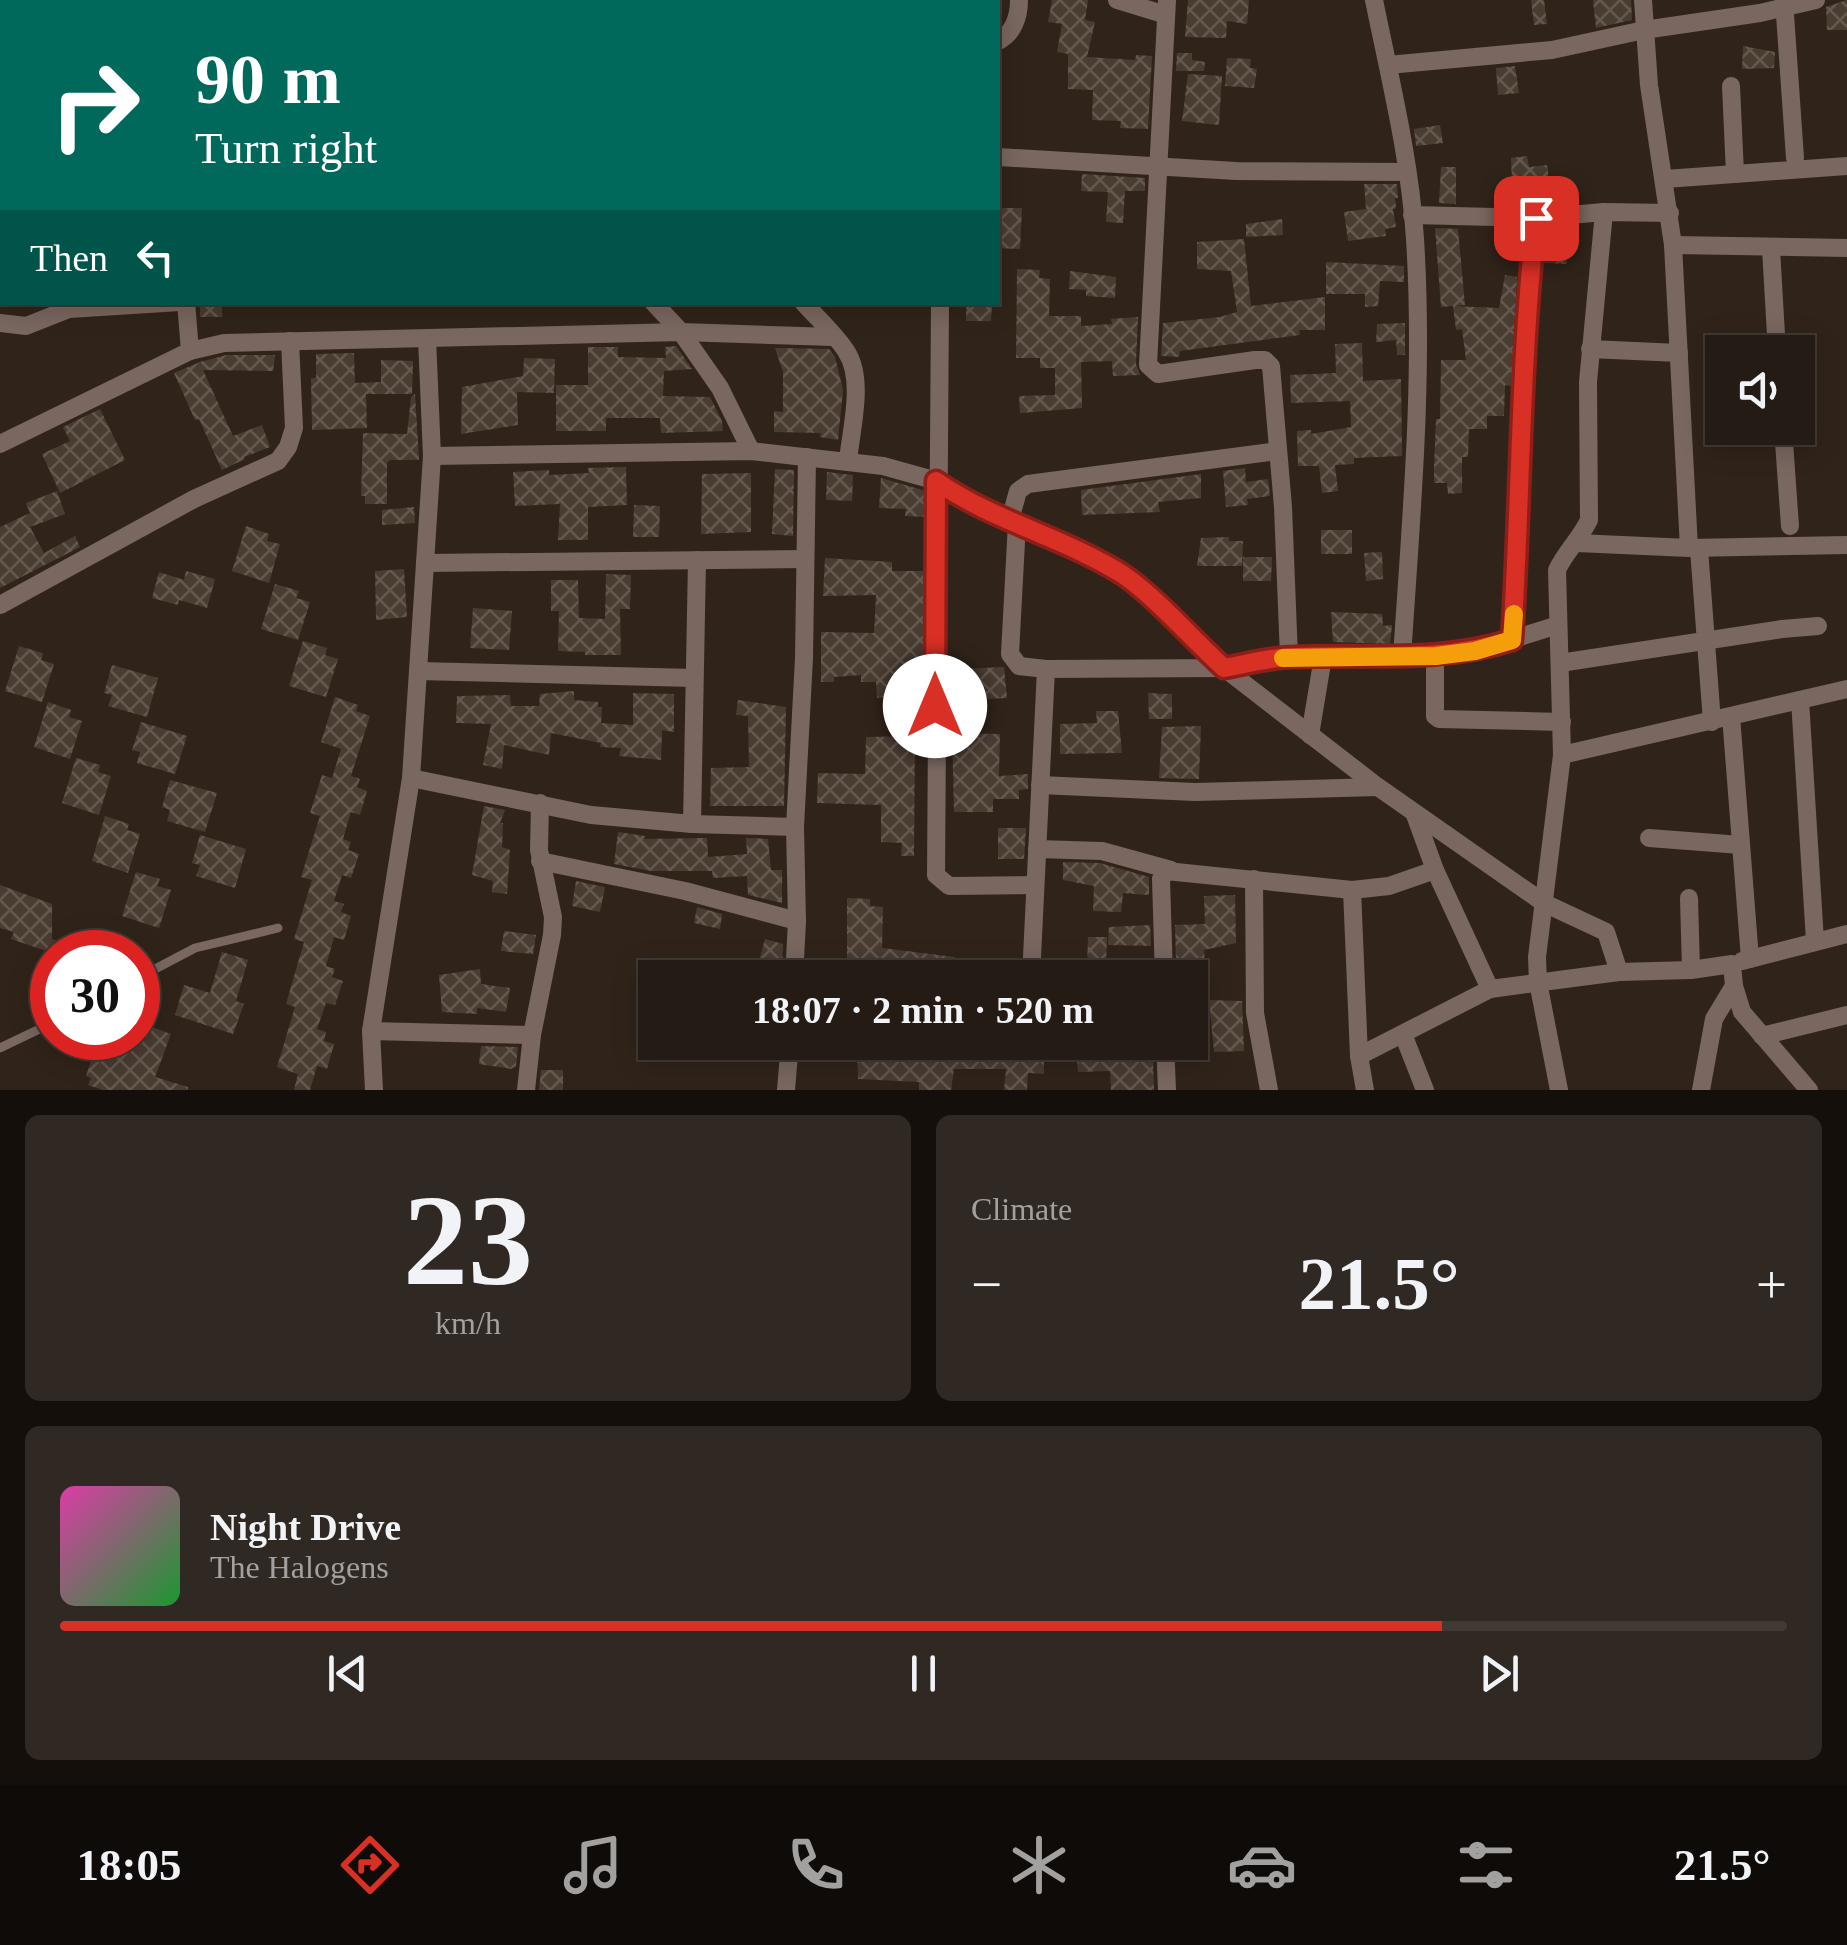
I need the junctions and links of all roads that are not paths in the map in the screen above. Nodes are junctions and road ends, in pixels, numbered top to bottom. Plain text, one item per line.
1 (1019, 0) edge
2 (1117, 0) edge
3 (1374, 0) edge
4 (1643, 0) edge
5 (1816, 0) edge
6 (1784, 4) edge
7 (1166, 7) edge
8 (1644, 30) junction
9 (1000, 40) edge
10 (1388, 65) junction
11 (1732, 86) dead end
12 (1000, 156) edge
13 (1795, 158) dead end
14 (1157, 165) junction
15 (1847, 166) edge
16 (1407, 172) junction
17 (1735, 174) junction
18 (1664, 179) junction
19 (1604, 212) junction
20 (1670, 213) junction
21 (1412, 215) junction
22 (1536, 218) junction
23 (1673, 245) junction
24 (1771, 248) junction
25 (1847, 248) edge
26 (134, 305) edge
27 (183, 305) edge
28 (655, 305) edge
29 (806, 305) edge
30 (940, 305) edge
31 (0, 323) edge
32 (681, 332) junction
33 (1777, 335) edge
34 (833, 337) junction
35 (427, 338) junction
36 (290, 341) junction
37 (1590, 349) junction
38 (190, 351) junction
39 (1679, 353) junction
40 (0, 444) edge
41 (1784, 445) edge
42 (751, 451) junction
43 (1278, 451) junction
44 (432, 456) junction
45 (807, 457) junction
46 (848, 462) junction
47 (936, 481) junction
48 (1013, 522) junction
49 (1790, 526) dead end
50 (1577, 542) junction
51 (1847, 545) edge
52 (1694, 548) junction
53 (806, 558) junction
54 (697, 560) junction
55 (426, 563) junction
56 (0, 605) edge
57 (1558, 626) junction
58 (1818, 626) dead end
59 (1512, 640) junction
60 (1707, 642) junction
61 (1290, 656) junction
62 (1436, 656) junction
63 (1323, 657) junction
64 (1402, 657) junction
65 (1560, 662) junction
66 (1224, 668) junction
67 (1046, 669) junction
68 (418, 671) junction
69 (694, 678) junction
70 (1847, 689) edge
71 (1800, 700) junction
72 (1721, 719) junction
73 (1562, 722) junction
74 (1310, 735) junction
75 (1562, 756) junction
76 (412, 778) junction
77 (1040, 784) junction
78 (1378, 787) junction
79 (540, 803) junction
80 (1414, 814) junction
81 (692, 824) junction
82 (795, 826) junction
83 (1649, 838) dead end
84 (1741, 845) junction
85 (1037, 848) junction
86 (540, 861) junction
87 (1171, 870) junction
88 (1436, 870) junction
89 (1254, 879) junction
90 (1036, 885) junction
91 (1352, 890) junction
92 (1689, 898) dead end
93 (1544, 903) junction
94 (798, 921) junction
95 (278, 928) dead end
96 (1847, 934) edge
97 (1815, 940) junction
98 (795, 960) edge
99 (1032, 960) edge
100 (1163, 960) edge
101 (1741, 961) junction
102 (160, 966) edge
103 (1690, 970) junction
104 (1619, 972) junction
105 (1538, 982) junction
106 (1734, 986) junction
107 (1490, 989) junction
108 (1847, 1015) edge
109 (371, 1031) junction
110 (30, 1034) edge
111 (1403, 1034) junction
112 (532, 1035) junction
113 (1762, 1036) junction
114 (0, 1048) edge
115 (1358, 1056) junction
116 (788, 1060) edge
117 (1166, 1060) edge
118 (374, 1090) edge
119 (526, 1090) edge
120 (786, 1090) edge
121 (1167, 1090) edge
122 (1269, 1090) edge
123 (1365, 1090) edge
124 (1425, 1090) edge
125 (1558, 1090) edge
126 (1701, 1090) edge
127 (1809, 1090) edge

1 - 9 street
2 - 7 street
3 - 10 street
4 - 8 street
5 - 6 street
6 - 8 street
6 - 13 street
7 - 14 street
8 - 10 street
8 - 18 street
10 - 16 street
11 - 17 street
12 - 14 street
14 - 16 street
14 - 43 street
15 - 17 street
16 - 21 street
17 - 18 street
18 - 20 street
19 - 20 street
19 - 22 street
19 - 37 street
20 - 23 street
21 - 22 street
21 - 64 street
22 - 59 street
23 - 24 street
23 - 39 street
24 - 25 street
24 - 33 street
26 - 31 street
27 - 38 street
28 - 32 street
29 - 34 street
30 - 47 street
32 - 34 street
32 - 35 street
32 - 42 street
34 - 46 street
35 - 36 street
35 - 44 street
36 - 38 street
36 - 56 street
37 - 39 street
37 - 50 street
38 - 40 street
39 - 52 street
41 - 49 street
42 - 44 street
42 - 45 street
43 - 48 street
43 - 61 street
44 - 55 street
45 - 46 street
45 - 53 street
46 - 47 street
47 - 48 street
47 - 90 street
48 - 66 street
48 - 67 street
50 - 52 street
50 - 57 street
51 - 52 street
52 - 60 street
53 - 54 street
53 - 82 street
54 - 55 street
54 - 69 street
55 - 68 street
57 - 59 street
57 - 65 street
58 - 60 street
59 - 62 street
60 - 65 street
60 - 72 street
61 - 63 street
61 - 66 street
62 - 64 street
62 - 73 street
63 - 64 street
63 - 74 street
65 - 73 street
66 - 67 street
66 - 74 street
67 - 77 street
68 - 69 street
68 - 76 street
69 - 81 street
70 - 71 street
71 - 72 street
71 - 97 street
72 - 75 street
72 - 84 street
73 - 75 street
74 - 78 street
75 - 93 street
76 - 79 street
76 - 109 street
77 - 78 street
77 - 85 street
78 - 80 street
79 - 81 street
79 - 86 street
80 - 88 street
80 - 93 street
81 - 82 street
82 - 94 street
83 - 84 street
84 - 101 street
85 - 87 street
85 - 90 street
86 - 94 street
86 - 112 street
87 - 89 street
87 - 100 street
88 - 91 street
88 - 107 street
89 - 91 street
89 - 122 street
90 - 99 street
91 - 115 street
92 - 103 street
93 - 104 street
93 - 105 street
94 - 98 street
95 - 102 lane
96 - 97 street
97 - 101 street
101 - 103 street
101 - 106 street
103 - 104 street
104 - 105 street
105 - 107 street
105 - 125 street
106 - 113 street
106 - 126 street
107 - 111 street
108 - 113 street
109 - 112 street
109 - 118 street
110 - 114 lane
111 - 115 street
111 - 124 street
112 - 119 street
113 - 127 street
115 - 123 street
116 - 120 street
117 - 121 street

